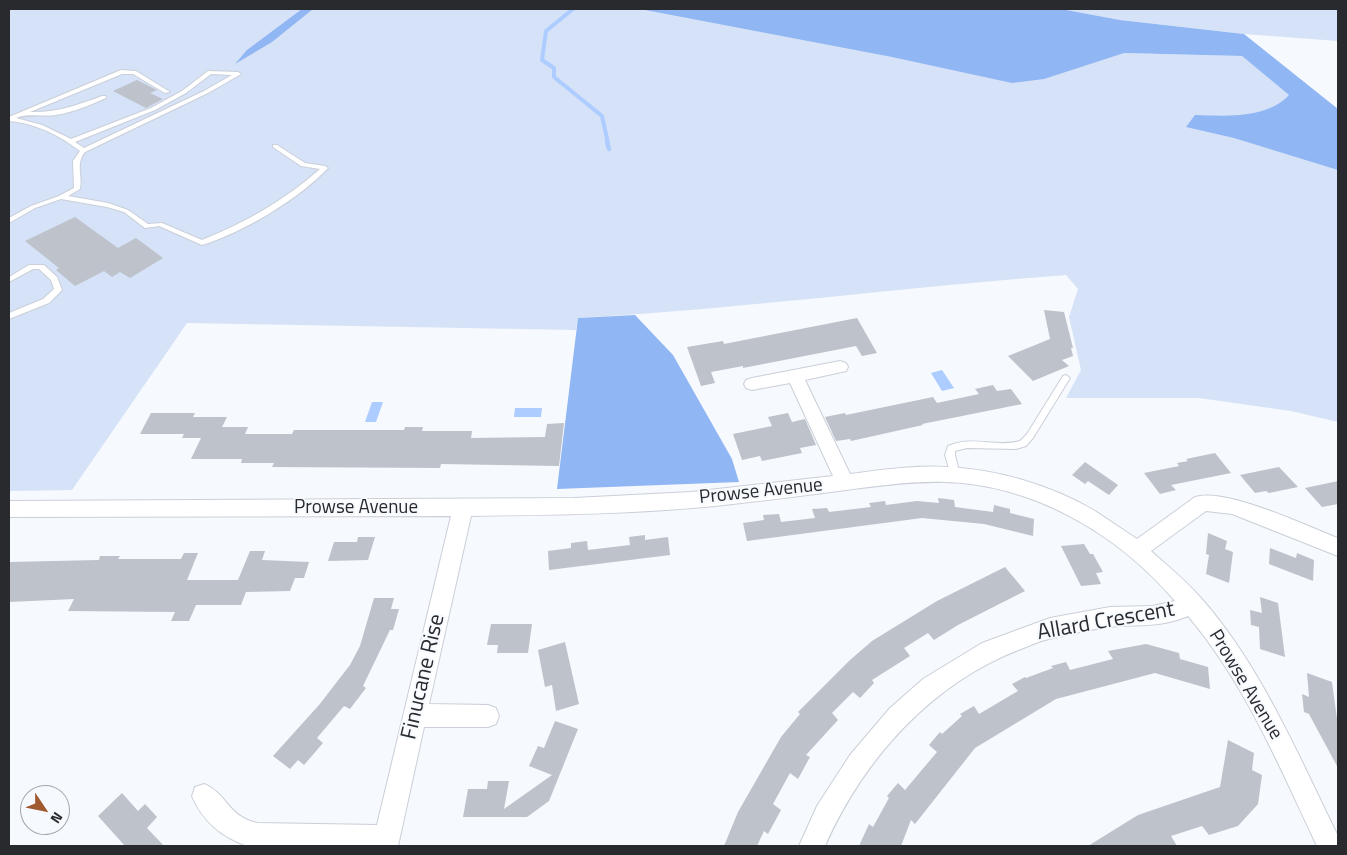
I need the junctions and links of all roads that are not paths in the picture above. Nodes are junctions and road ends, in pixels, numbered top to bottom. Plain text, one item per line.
1 (167, 92) dead end
2 (104, 97) dead end
3 (21, 114) junction
4 (9, 119) edge
5 (72, 141) junction
6 (275, 146) dead end
7 (83, 151) junction
8 (61, 197) junction
9 (9, 221) edge
10 (9, 280) edge
11 (9, 316) edge
12 (840, 367) dead end
13 (795, 376) junction
14 (1066, 378) dead end
15 (752, 384) dead end
16 (955, 475) junction
17 (845, 483) junction
18 (463, 507) junction
19 (9, 509) edge
20 (1338, 547) edge
21 (1138, 549) junction
22 (1193, 604) junction
23 (415, 715) junction
24 (488, 716) dead end
25 (204, 796) dead end
26 (386, 842) edge
27 (812, 846) edge
28 (1330, 846) edge

1 - 3 lane
2 - 3 lane
3 - 4 lane
4 - 5 lane
5 - 7 lane
5 - 7 lane
6 - 8 lane
7 - 8 lane
8 - 9 lane
10 - 11 lane
12 - 13 street
13 - 15 street
13 - 17 street
14 - 16 lane
16 - 17 street, Prowse Avenue
16 - 21 street, Prowse Avenue
17 - 18 street, Prowse Avenue
18 - 19 street, Prowse Avenue
18 - 23 street, Finucane Rise
20 - 21 street
21 - 22 street, Prowse Avenue
22 - 27 street, Allard Crescent
22 - 28 street, Prowse Avenue
23 - 24 street
23 - 26 street, Finucane Rise
25 - 26 street

